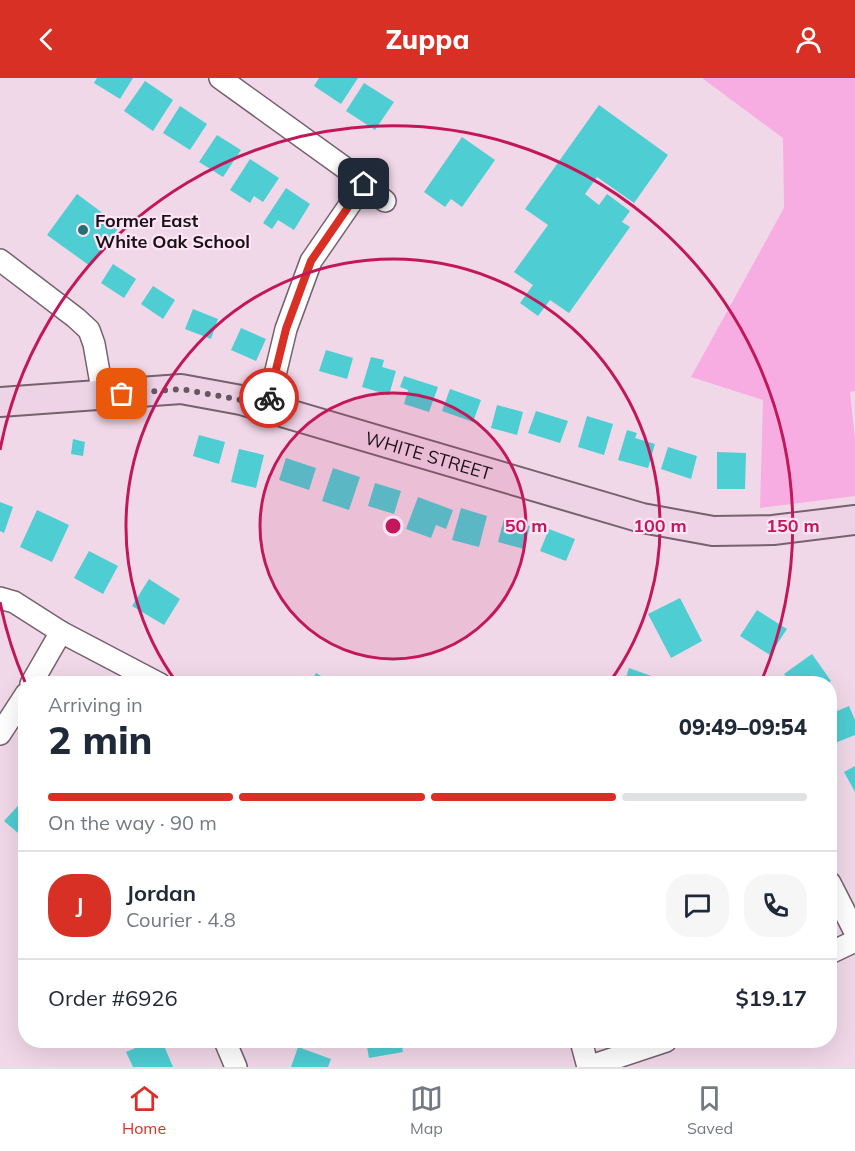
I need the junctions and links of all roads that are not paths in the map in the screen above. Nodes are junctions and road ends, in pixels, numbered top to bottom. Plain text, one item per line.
1 (220, 78) edge
2 (364, 184) junction
3 (385, 201) dead end
4 (0, 260) edge
5 (103, 395) junction
6 (0, 402) edge
7 (267, 408) junction
8 (855, 520) edge
9 (0, 598) edge
10 (61, 632) junction
11 (36, 676) edge
12 (145, 676) edge
13 (18, 706) edge
14 (0, 734) edge
15 (837, 897) edge
16 (855, 932) edge
17 (855, 941) edge
18 (837, 950) edge
19 (228, 1048) edge
20 (583, 1048) edge
21 (645, 1048) edge
22 (236, 1067) edge
23 (588, 1067) edge

1 - 2 street
2 - 3 street
2 - 7 street
4 - 5 street
5 - 6 street, WHITE STREET
5 - 7 street, WHITE STREET
7 - 8 street, WHITE STREET
9 - 10 street
10 - 11 street
10 - 12 street
13 - 14 street
15 - 16 street
17 - 18 street
19 - 22 street
20 - 23 street
21 - 23 street

